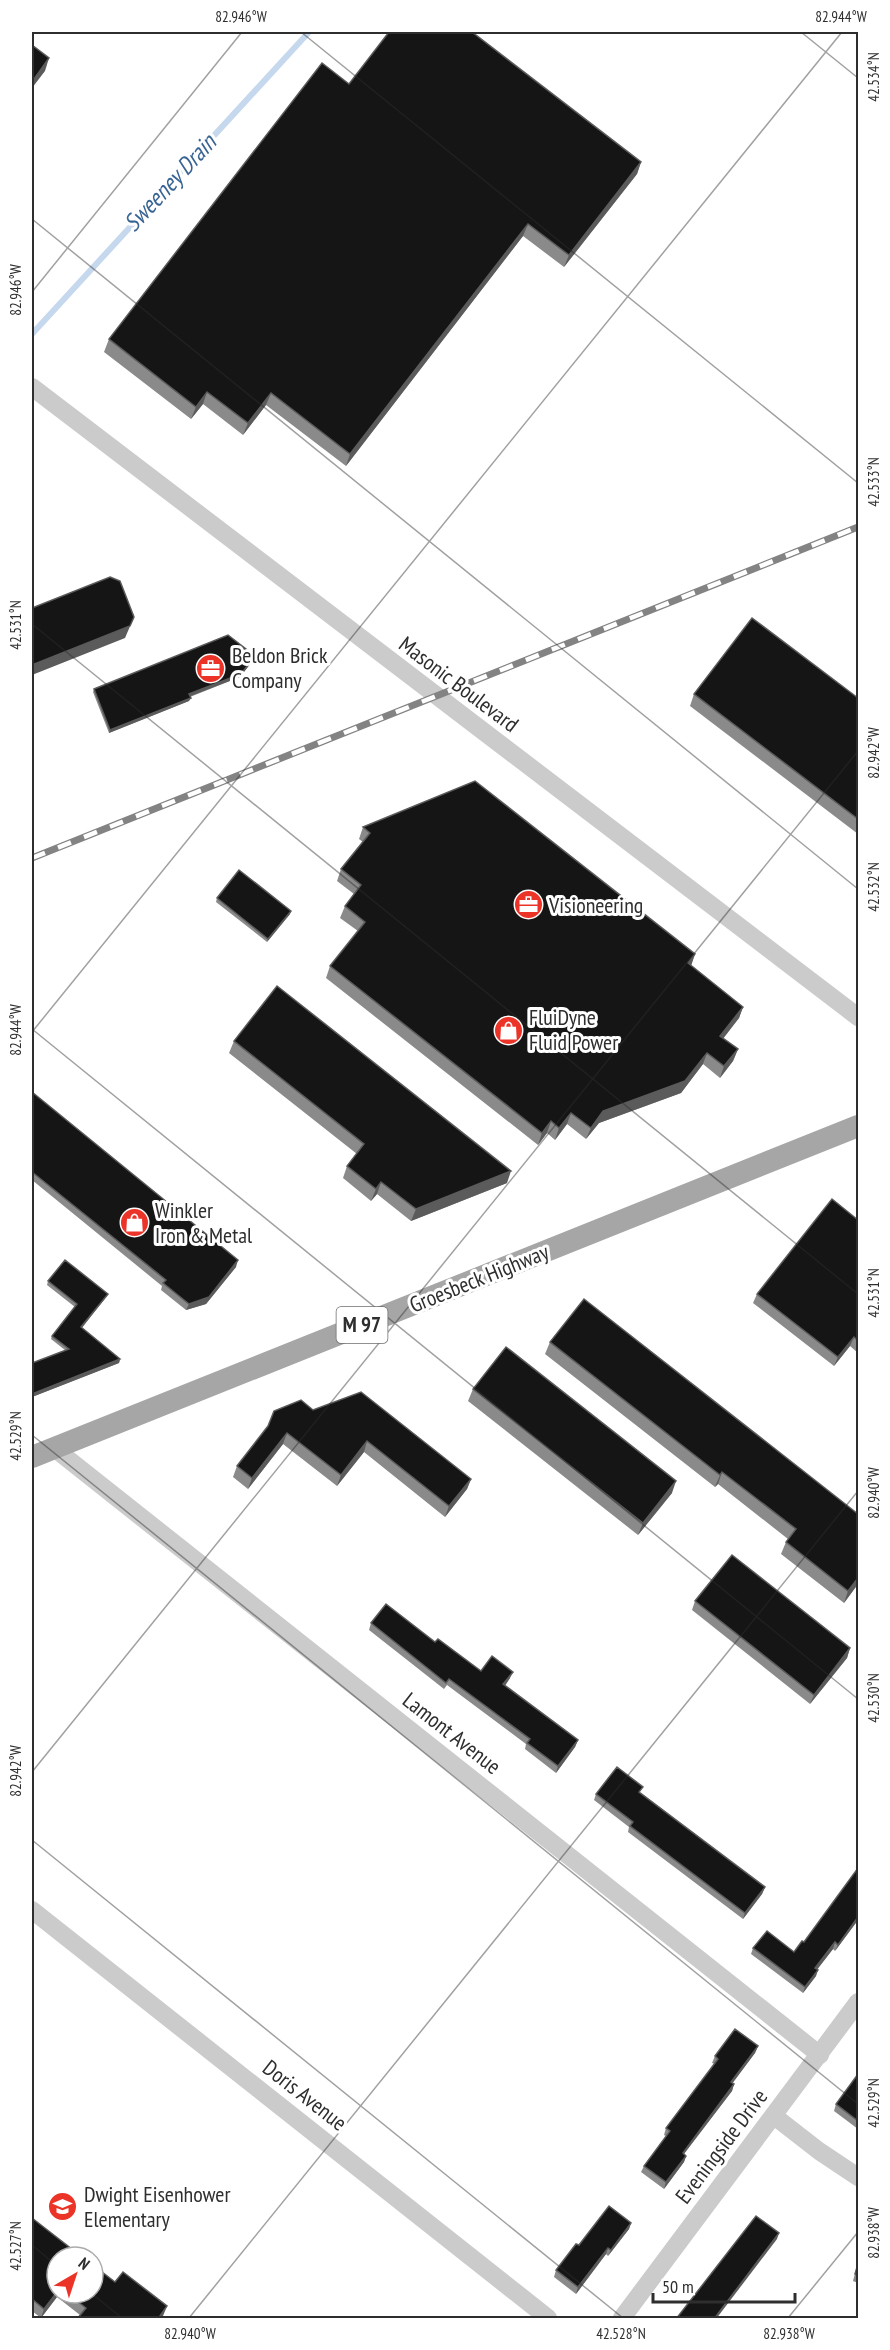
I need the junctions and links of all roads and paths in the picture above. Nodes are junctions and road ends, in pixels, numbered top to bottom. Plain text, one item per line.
1 (32, 387) edge
2 (858, 1017) edge
3 (858, 1126) edge
4 (54, 1448) junction
5 (32, 1457) edge
6 (32, 1910) edge
7 (858, 2002) edge
8 (820, 2055) junction
9 (774, 2116) junction
10 (858, 2177) edge
11 (548, 2319) edge
12 (622, 2319) edge

1 - 2 street, Masonic Boulevard
3 - 4 main road, Groesbeck Highway / M 97
4 - 5 main road, Groesbeck Highway / M 97
4 - 8 street, Lamont Avenue
6 - 11 street, Doris Avenue
7 - 8 street, Eveningside Drive
8 - 9 street, Eveningside Drive
9 - 10 street
9 - 12 street, Eveningside Drive

